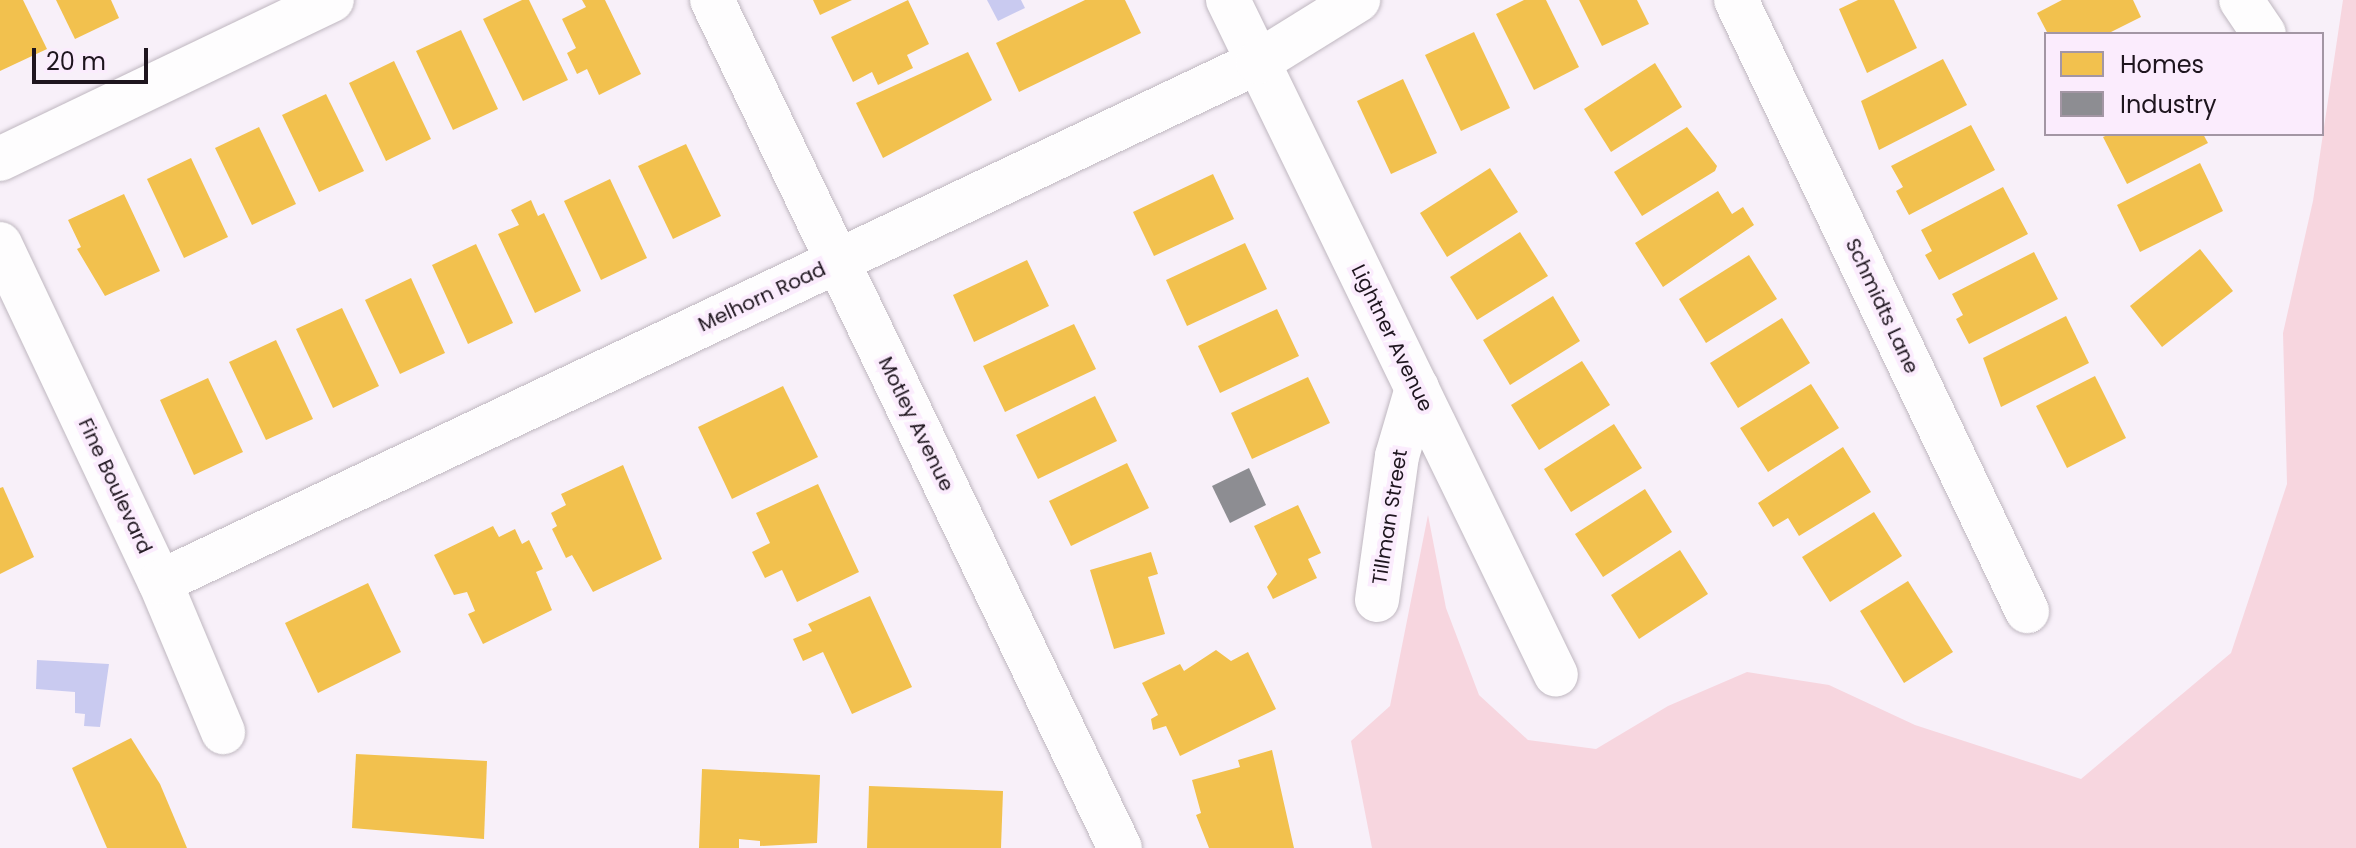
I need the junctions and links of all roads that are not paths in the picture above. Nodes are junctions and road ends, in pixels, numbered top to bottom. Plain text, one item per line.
1 (332, 0) edge
2 (712, 0) edge
3 (1228, 0) edge
4 (1358, 0) edge
5 (1736, 0) edge
6 (2241, 0) edge
7 (2263, 32) edge
8 (1258, 62) junction
9 (0, 159) edge
10 (0, 244) edge
11 (838, 261) junction
12 (1417, 388) junction
13 (160, 582) junction
14 (1377, 600) dead end
15 (2027, 611) dead end
16 (1556, 675) dead end
17 (223, 732) dead end
18 (1120, 848) edge

1 - 9 street
2 - 11 street, Motley Avenue
3 - 8 street, Lightner Avenue
4 - 8 street, Melhorn Road
5 - 15 street, Schmidts Lane
6 - 7 street
8 - 11 street, Melhorn Road
8 - 12 street, Lightner Avenue
10 - 13 street, Fine Boulevard
11 - 13 street, Melhorn Road
11 - 18 street, Motley Avenue
12 - 14 street, Tillman Street
12 - 16 street, Lightner Avenue
13 - 17 street, Fine Boulevard

